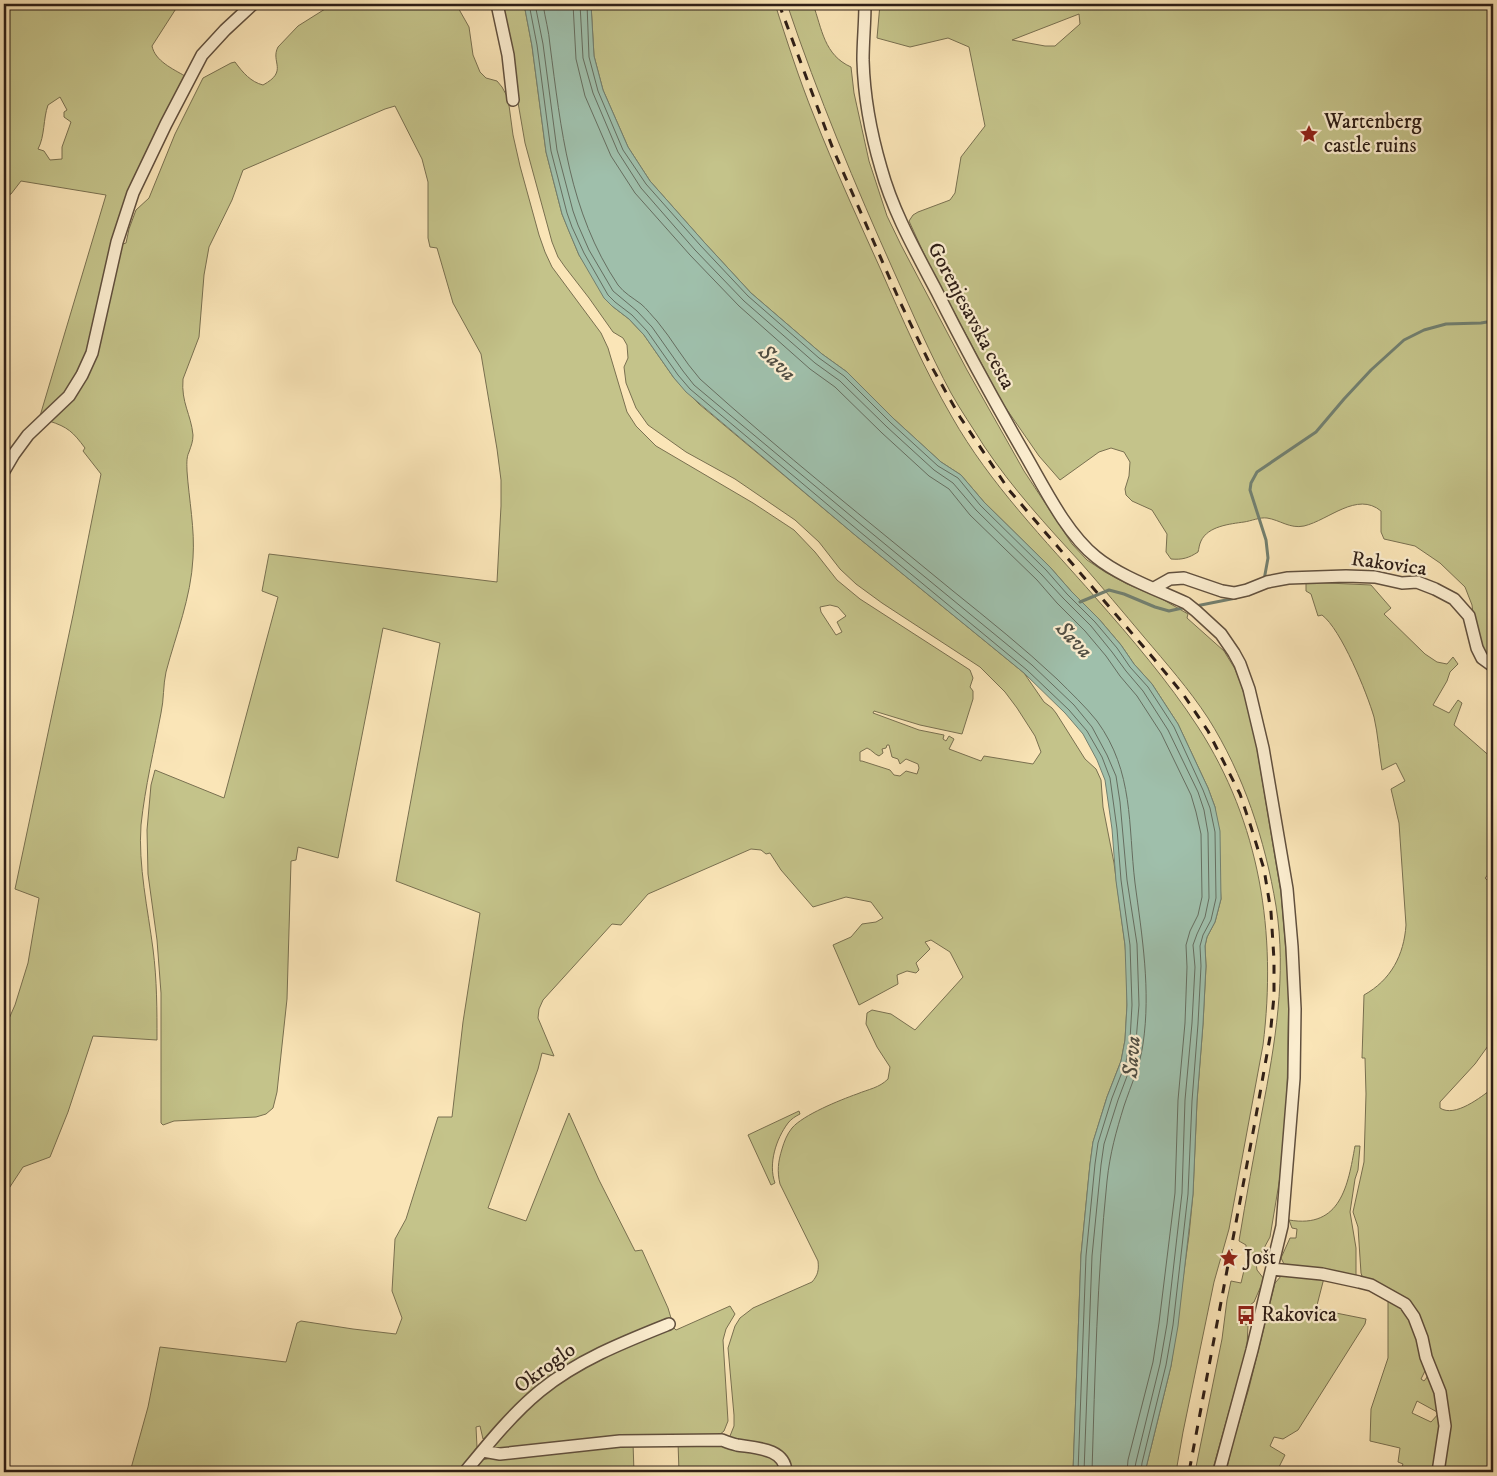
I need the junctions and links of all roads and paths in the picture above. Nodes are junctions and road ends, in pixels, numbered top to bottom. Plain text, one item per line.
1 (253, 4) edge
2 (497, 4) edge
3 (865, 4) edge
4 (513, 100) dead end
5 (4, 472) edge
6 (1154, 588) junction
7 (1493, 666) edge
8 (1272, 1269) junction
9 (669, 1324) dead end
10 (483, 1451) junction
11 (465, 1472) edge
12 (786, 1472) edge
13 (1219, 1472) edge
14 (1438, 1472) edge

1 - 5 street
2 - 4 street
3 - 6 street, Gorenjesavska cesta
6 - 7 street, Rakovica
6 - 8 street, Gorenjesavska cesta
8 - 13 street, Gorenjesavska cesta
8 - 14 street
9 - 10 street, Okroglo
10 - 11 street, Okroglo
10 - 12 street

